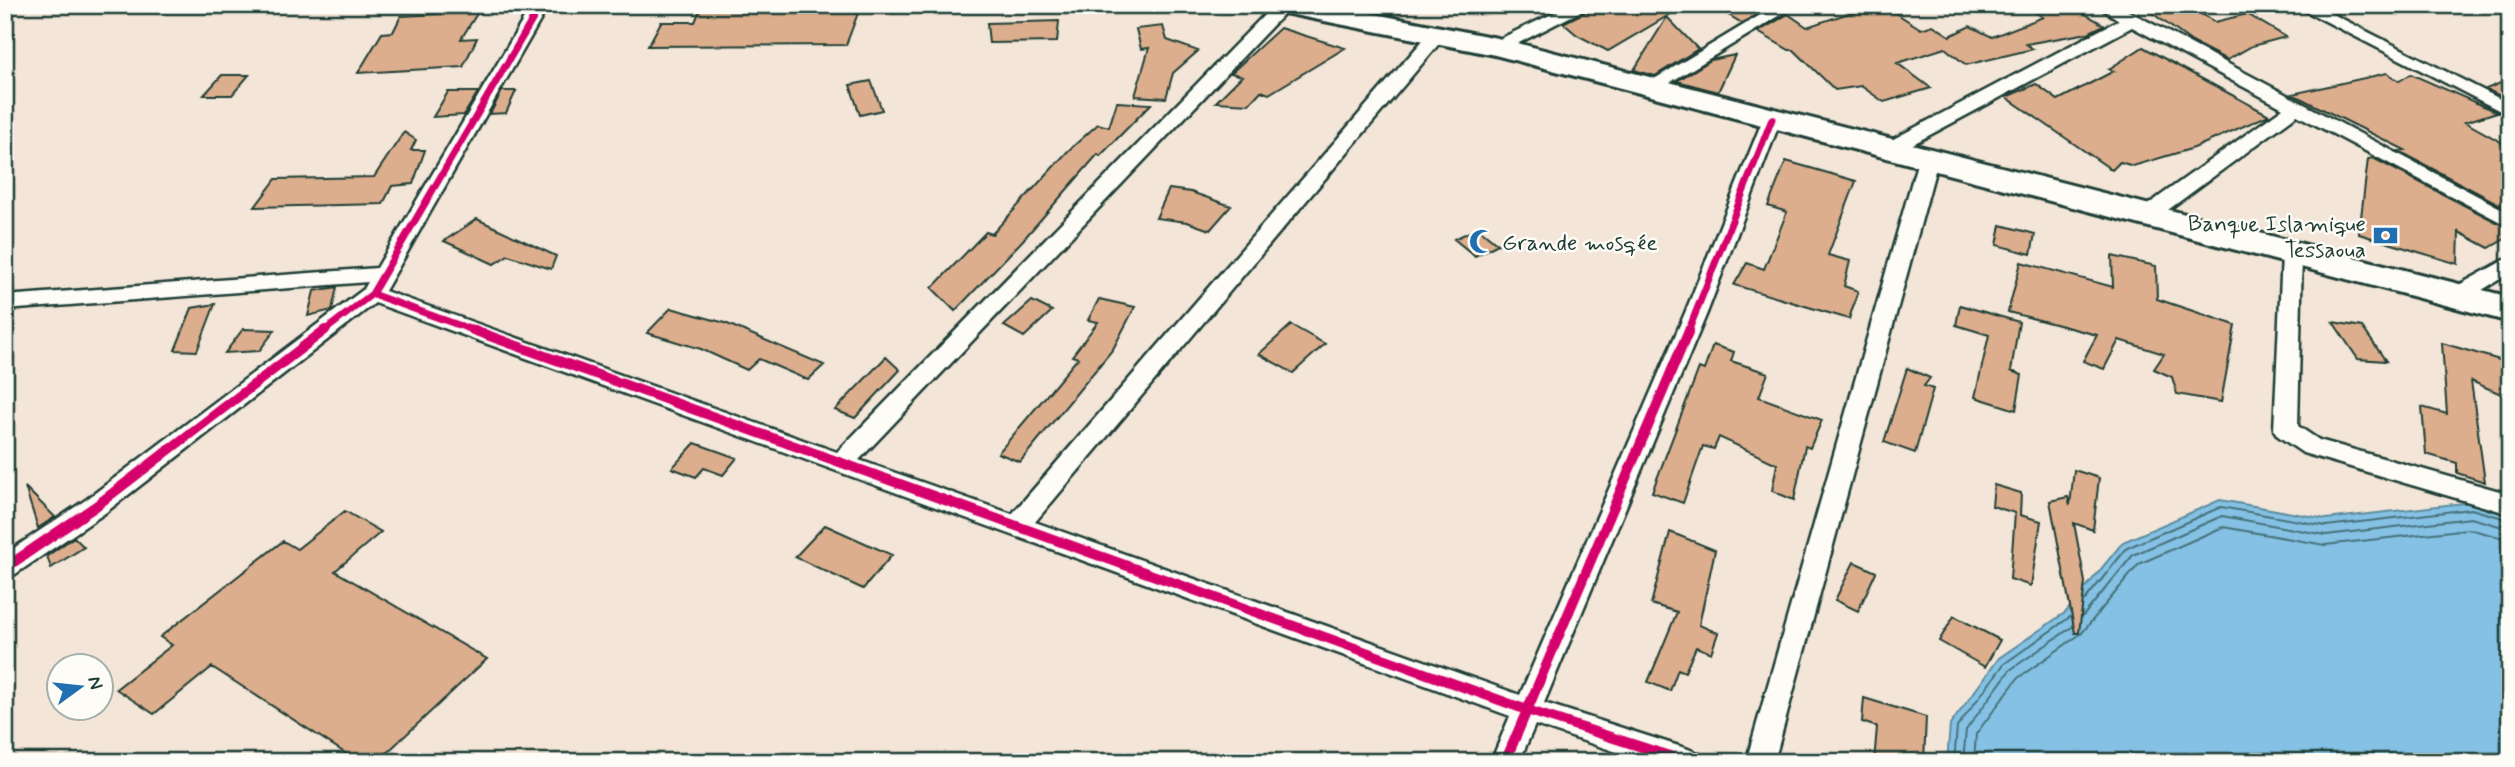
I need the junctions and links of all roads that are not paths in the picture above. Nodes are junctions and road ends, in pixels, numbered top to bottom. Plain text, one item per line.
1 (541, 5) edge
2 (1284, 5) edge
3 (1585, 5) edge
4 (1789, 5) edge
5 (2104, 5) edge
6 (2302, 5) edge
7 (2497, 5) edge
8 (2510, 11) edge
9 (2132, 20) junction
10 (1437, 35) junction
11 (1497, 47) junction
12 (1650, 87) junction
13 (2296, 107) junction
14 (2510, 111) edge
15 (1772, 119) junction
16 (1889, 149) junction
17 (1928, 160) junction
18 (2146, 216) junction
19 (2510, 221) edge
20 (2292, 254) junction
21 (2510, 264) edge
22 (378, 284) junction
23 (2456, 296) junction
24 (5, 303) edge
25 (2510, 310) edge
26 (841, 463) junction
27 (2510, 504) edge
28 (1017, 526) junction
29 (5, 568) edge
30 (1527, 710) junction
31 (1505, 762) edge
32 (1688, 762) edge
33 (1760, 762) edge

1 - 22 street
2 - 10 highway
2 - 26 street
3 - 11 street
4 - 12 street
5 - 9 street
6 - 14 street
7 - 8 street
9 - 13 street
9 - 16 street
10 - 11 highway
10 - 28 street
11 - 12 highway
12 - 15 highway
13 - 18 street
13 - 19 street
15 - 16 highway
15 - 30 street
16 - 17 highway
17 - 18 highway
17 - 33 street
18 - 20 highway
20 - 23 highway
20 - 27 street
21 - 23 street
22 - 24 street
22 - 26 street
22 - 29 street
23 - 25 highway
26 - 28 street
28 - 30 street
30 - 31 street
30 - 32 street

